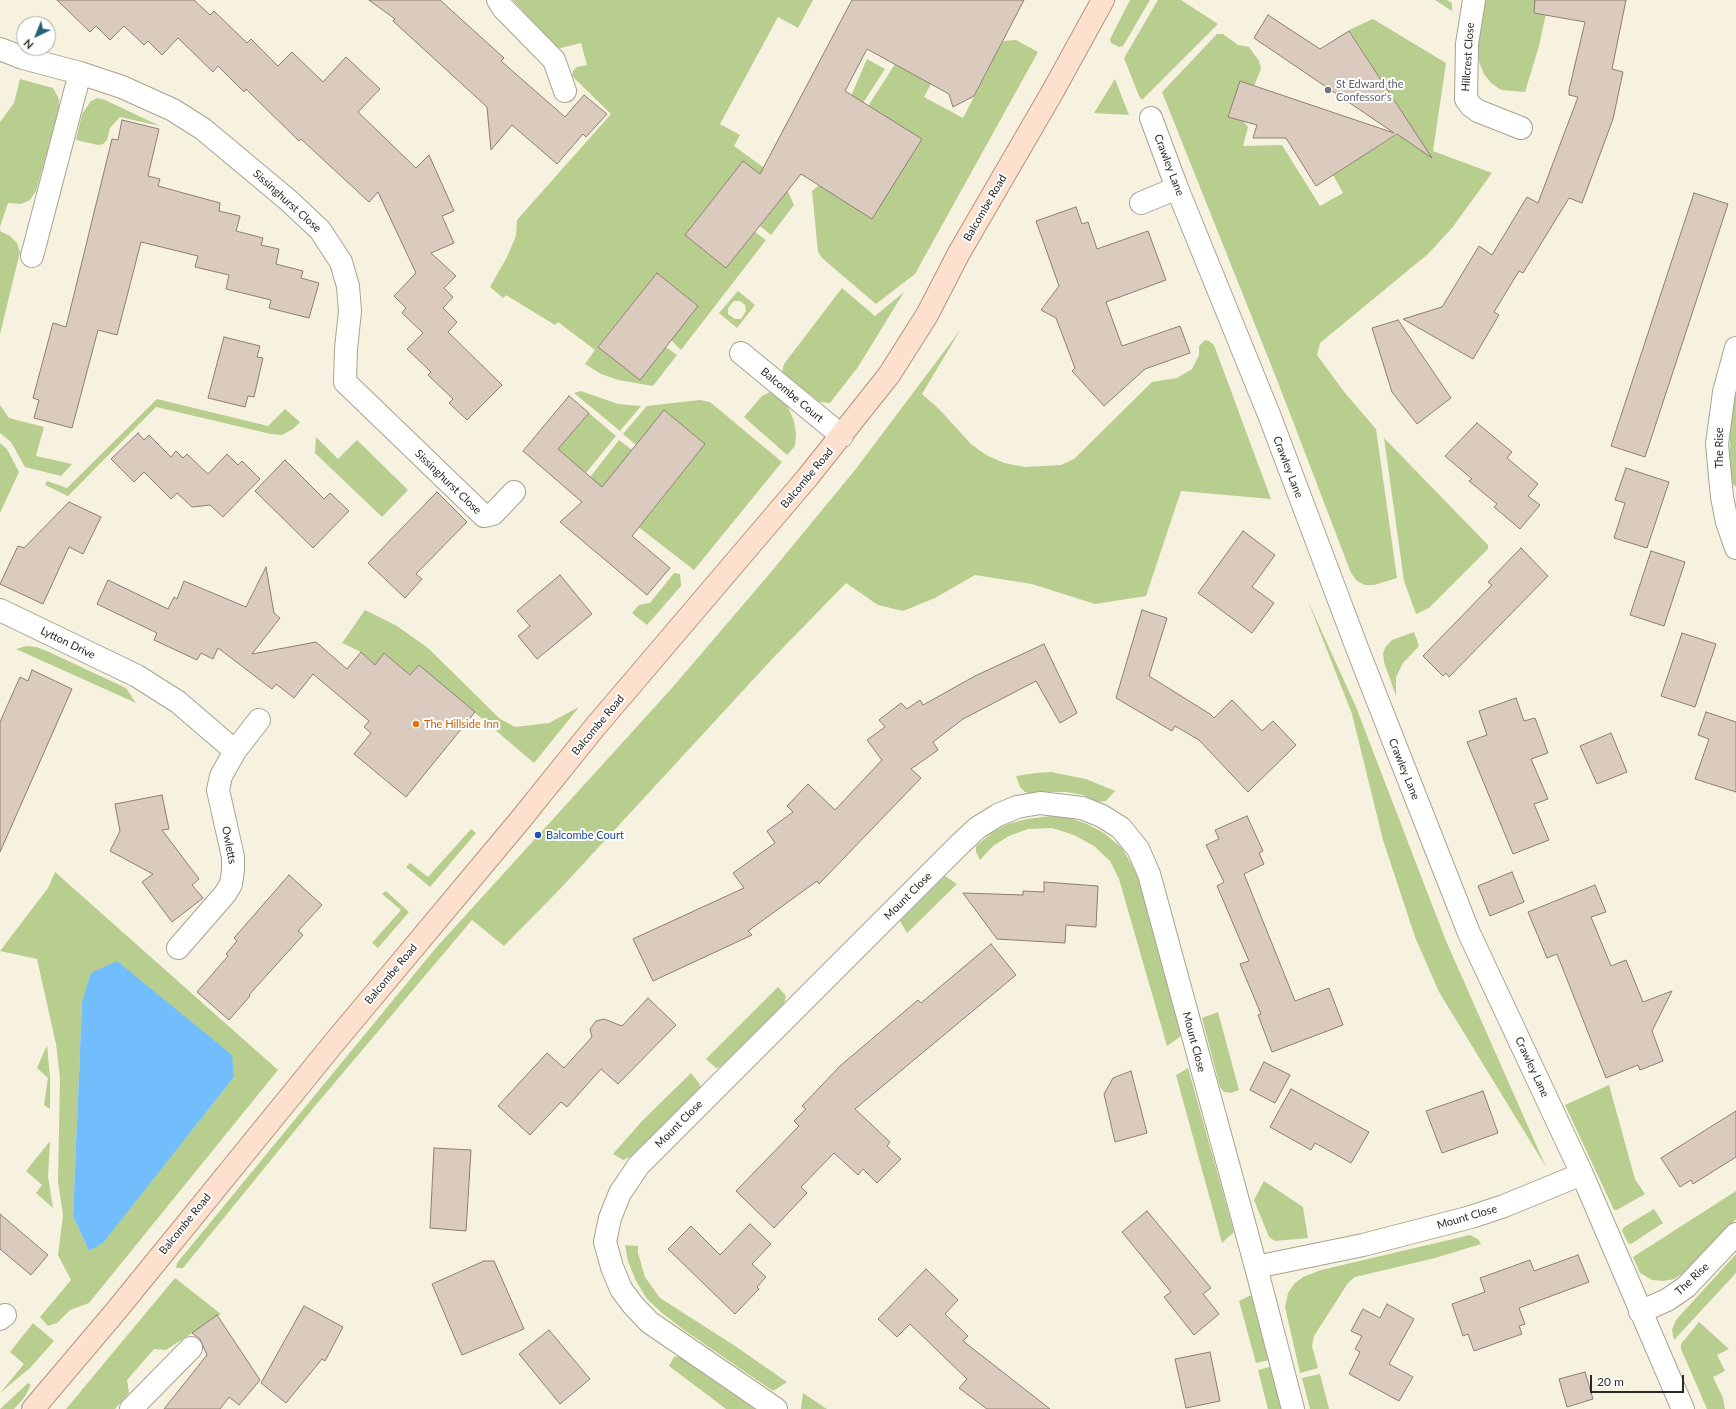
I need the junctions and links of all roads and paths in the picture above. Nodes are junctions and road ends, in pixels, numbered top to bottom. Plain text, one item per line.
1 (498, 0) edge
2 (1103, 0) edge
3 (1474, 0) edge
4 (0, 49) edge
5 (80, 73) junction
6 (565, 91) dead end
7 (1151, 118) dead end
8 (1520, 128) dead end
9 (1177, 188) junction
10 (1141, 203) dead end
11 (32, 256) dead end
12 (1736, 348) edge
13 (741, 353) dead end
14 (842, 436) junction
15 (514, 492) dead end
16 (1736, 548) edge
17 (0, 610) edge
18 (259, 720) dead end
19 (235, 751) junction
20 (178, 948) dead end
21 (1582, 1174) junction
22 (1736, 1234) edge
23 (1256, 1268) junction
24 (1640, 1312) junction
25 (191, 1348) dead end
26 (33, 1409) edge
27 (131, 1409) edge
28 (776, 1409) edge
29 (1293, 1409) edge
30 (1683, 1409) edge

1 - 6 street
2 - 14 main road, Balcombe Road
3 - 8 street, Hillcrest Close
4 - 5 street, Sissinghurst Close
5 - 11 street
5 - 15 street, Sissinghurst Close
7 - 9 street, Crawley Lane
9 - 10 street
9 - 21 street, Crawley Lane
12 - 16 street, The Rise
13 - 14 street, Balcombe Court
14 - 26 main road, Balcombe Road
17 - 19 street, Lytton Drive
18 - 19 street, Owletts
19 - 20 street, Owletts
21 - 23 street, Mount Close
21 - 24 street, Crawley Lane
22 - 24 street, The Rise
23 - 28 street, Mount Close
23 - 29 street, Mount Close
24 - 30 street, Crawley Lane
25 - 27 street

